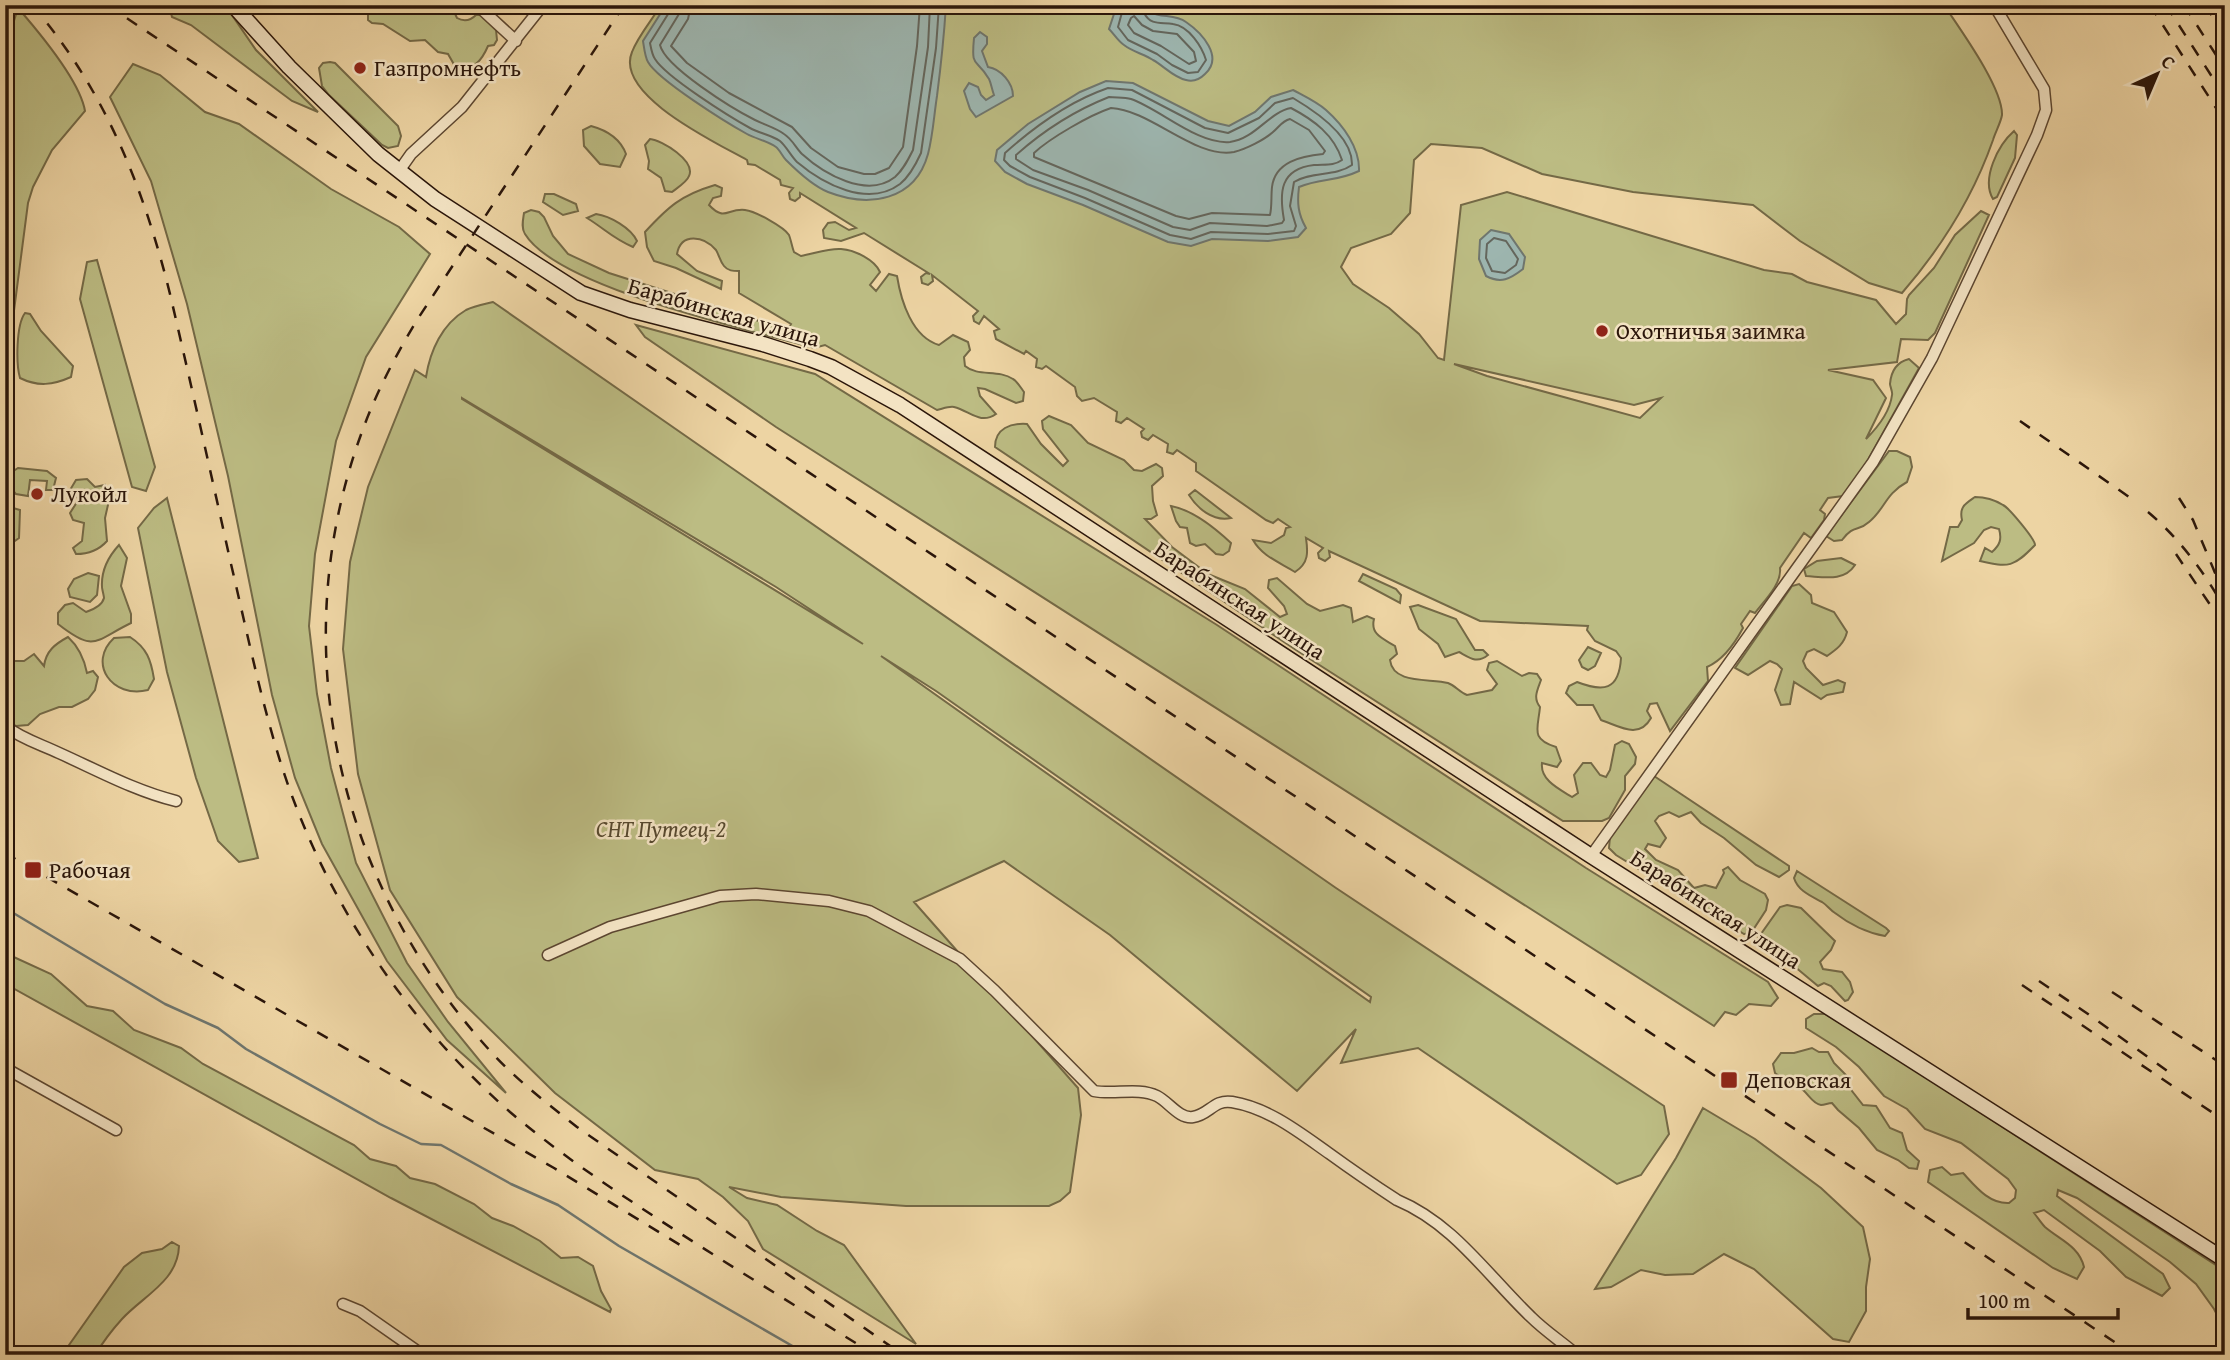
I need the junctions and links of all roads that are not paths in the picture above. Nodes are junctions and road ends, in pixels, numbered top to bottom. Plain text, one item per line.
1 (233, 5) edge
2 (477, 5) edge
3 (543, 5) edge
4 (1994, 5) edge
5 (516, 41) junction
6 (399, 171) junction
7 (5, 726) edge
8 (5, 735) edge
9 (20, 737) junction
10 (176, 801) dead end
11 (1591, 856) junction
12 (548, 955) dead end
13 (5, 1068) edge
14 (116, 1130) dead end
15 (2225, 1260) edge
16 (343, 1304) dead end
17 (423, 1355) edge
18 (1577, 1355) edge

1 - 6 main road, Барабинская улица
2 - 5 street
3 - 5 street
4 - 11 street
5 - 6 street
6 - 11 main road, Барабинская улица
7 - 9 street
8 - 9 street
9 - 10 street
11 - 15 main road, Барабинская улица
12 - 18 street
13 - 14 street
16 - 17 street

